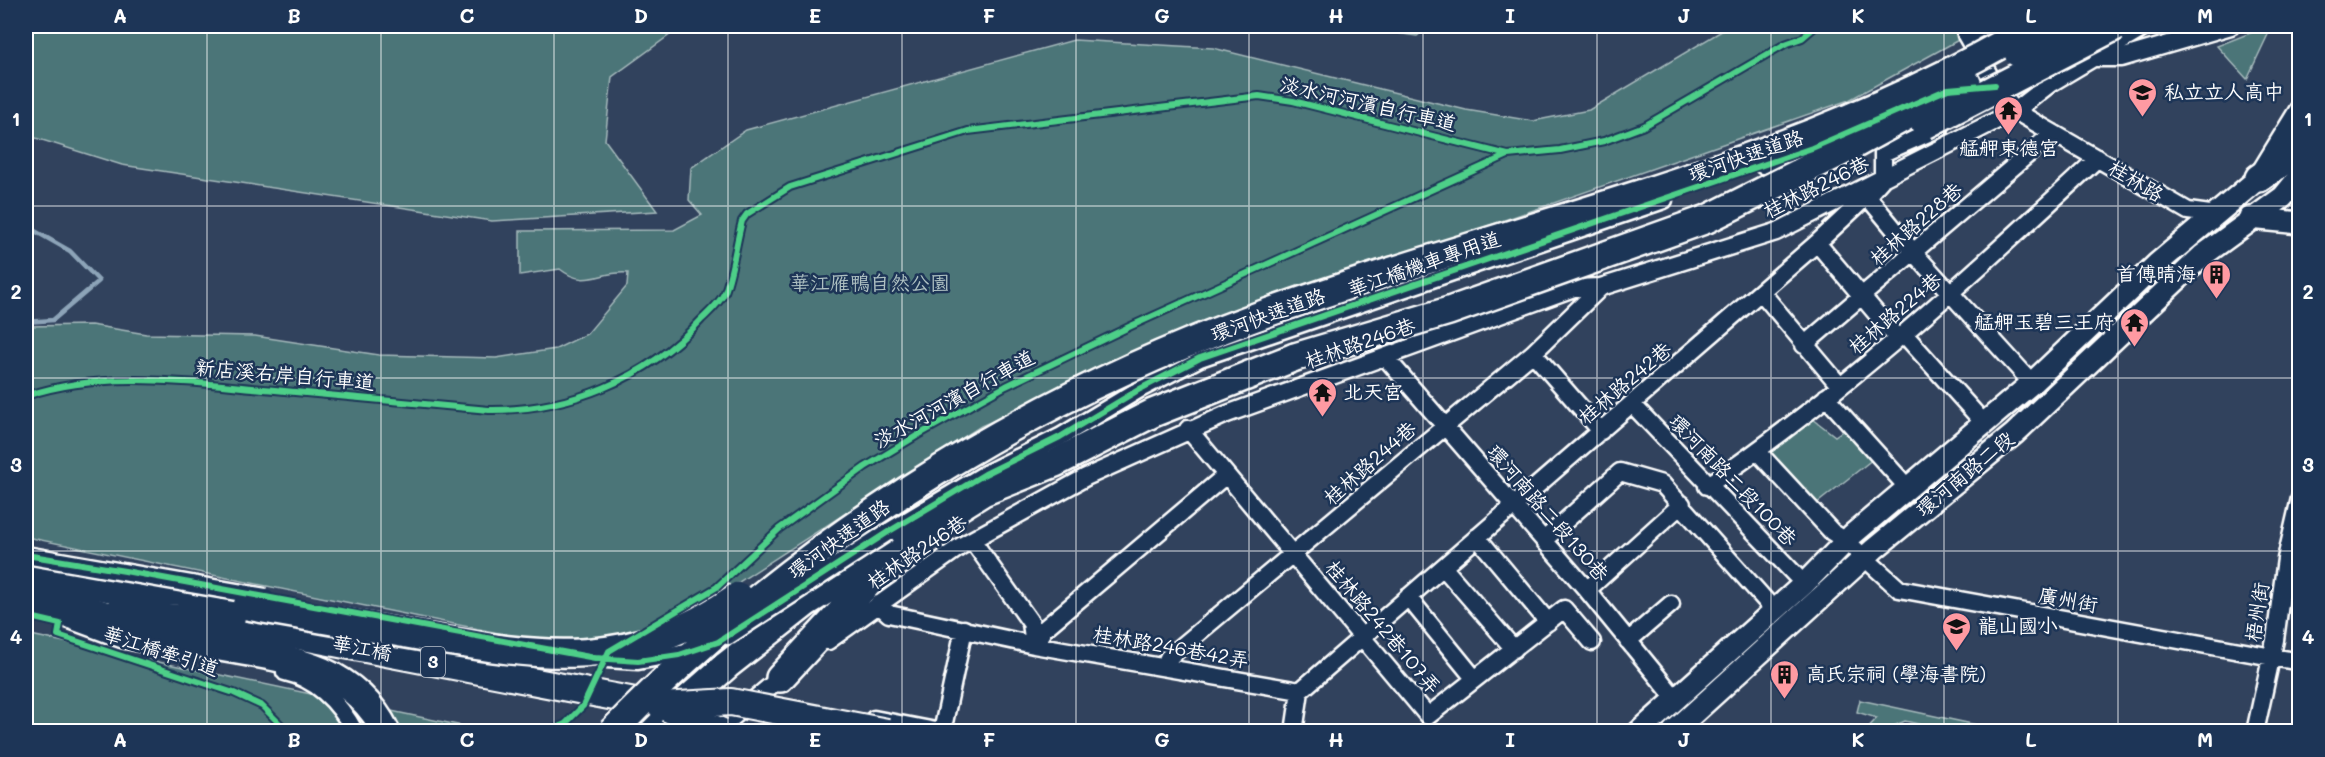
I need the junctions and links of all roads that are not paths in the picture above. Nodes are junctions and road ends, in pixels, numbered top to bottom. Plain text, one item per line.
1 (1984, 26) edge
2 (2024, 26) edge
3 (2033, 26) edge
4 (2065, 26) edge
5 (2092, 26) edge
6 (2116, 26) edge
7 (2147, 26) edge
8 (2230, 26) edge
9 (1975, 52) junction
10 (2095, 58) junction
11 (1995, 85) junction
12 (2015, 111) junction
13 (2300, 111) edge
14 (2053, 133) junction
15 (2300, 141) edge
16 (2098, 158) junction
17 (2300, 176) edge
18 (1883, 178) junction
19 (2259, 178) junction
20 (1868, 196) junction
21 (2217, 215) junction
22 (2257, 218) junction
23 (1707, 219) junction
24 (2300, 223) edge
25 (1817, 243) junction
26 (1914, 254) junction
27 (1601, 287) junction
28 (1762, 293) junction
29 (1951, 294) junction
30 (1863, 297) junction
31 (1901, 336) junction
32 (1804, 345) junction
33 (1533, 353) junction
34 (1386, 357) junction
35 (2032, 383) junction
36 (1840, 386) junction
37 (1826, 397) junction
38 (1632, 404) junction
39 (1983, 422) junction
40 (1445, 426) junction
41 (1188, 429) junction
42 (1601, 431) junction
43 (1758, 452) junction
44 (1055, 463) junction
45 (1226, 475) junction
46 (1707, 486) junction
47 (1908, 488) junction
48 (2300, 498) edge
49 (1682, 504) junction
50 (1512, 505) junction
51 (847, 532) junction
52 (1477, 537) junction
53 (972, 540) junction
54 (1544, 540) junction
55 (1846, 541) junction
56 (1295, 554) junction
57 (26, 555) edge
58 (1864, 558) junction
59 (1443, 567) junction
60 (26, 570) edge
61 (1804, 584) junction
62 (1587, 590) junction
63 (874, 592) junction
64 (26, 593) edge
65 (136, 593) junction
66 (1408, 597) junction
67 (57, 599) junction
68 (1671, 603) dead end
69 (26, 609) edge
70 (1774, 610) junction
71 (205, 618) junction
72 (1548, 622) junction
73 (964, 629) junction
74 (1364, 636) junction
75 (1628, 641) junction
76 (1592, 642) dead end
77 (1034, 645) junction
78 (1514, 650) junction
79 (2271, 656) junction
80 (2300, 662) edge
81 (306, 666) junction
82 (1164, 666) junction
83 (780, 678) joint
84 (1474, 678) junction
85 (1300, 691) junction
86 (758, 696) junction
87 (1675, 698) junction
88 (662, 706) junction
89 (879, 724) edge
90 (355, 732) edge
91 (366, 732) edge
92 (386, 732) edge
93 (612, 732) edge
94 (651, 732) edge
95 (682, 732) edge
96 (715, 732) edge
97 (722, 732) edge
98 (797, 732) edge
99 (941, 732) edge
100 (1294, 732) edge
101 (1639, 732) edge
102 (1673, 732) edge
103 (2255, 732) edge

1 - 9 street
2 - 9 street
3 - 51 highway, 環河快速道路, bridge
4 - 23 highway, 環河快速道路, bridge
5 - 11 street
6 - 23 highway, bridge
7 - 10 street, 桂林路246巷
8 - 10 street
9 - 11 street, 桂林路
10 - 12 street, 桂林路246巷
11 - 12 street, 桂林路
11 - 18 street
11 - 57 street, 華江橋機車專用道, bridge
12 - 14 street, 桂林路
12 - 18 street, 桂林路246巷
13 - 19 street, 環河南路二段
14 - 16 street, 桂林路
14 - 26 street, 桂林路228巷
15 - 19 highway
16 - 21 street, 桂林路
16 - 29 street, 桂林路224巷
17 - 22 street, 環河南路二段
18 - 20 street, 桂林路242巷
18 - 27 street, 桂林路246巷
19 - 21 street, 環河南路二段
20 - 25 street, 桂林路242巷
20 - 26 street
21 - 22 street, 桂林路
21 - 35 street, 環河南路二段
22 - 24 street, 桂林路
22 - 58 street, 環河南路二段
23 - 44 highway, 環河快速道路, bridge
25 - 28 street, 桂林路242巷
25 - 30 street
26 - 29 street
26 - 30 street, 桂林路228巷
27 - 33 street, 桂林路244巷
27 - 34 street, 桂林路246巷
28 - 32 street
28 - 38 street, 桂林路242巷
29 - 31 street, 桂林路224巷
29 - 35 street
30 - 31 street
30 - 32 street, 桂林路228巷
31 - 36 street, 桂林路224巷
31 - 39 street
32 - 36 street
33 - 40 street, 桂林路244巷
33 - 42 street
34 - 40 street, 環河南路二段130巷
34 - 41 street, 桂林路246巷
35 - 39 street, 環河南路二段
36 - 37 street, 桂林路224巷
37 - 43 street, 桂林路224巷
37 - 47 street
38 - 42 street, 桂林路242巷
38 - 46 street, 環河南路二段100巷
39 - 47 street, 環河南路二段
40 - 50 street, 環河南路二段130巷
40 - 56 street, 桂林路244巷
41 - 45 street, 桂林路242巷107弄
41 - 53 street, 桂林路246巷
42 - 50 street, 桂林路242巷
43 - 46 street, 桂林路224巷
43 - 55 street, 廣州街
44 - 63 highway
44 - 94 highway, 環河快速道路
45 - 56 street, 桂林路242巷107弄
45 - 77 street, 桂林路246巷42弄
46 - 61 street, 環河南路二段100巷
47 - 55 street, 環河南路二段
48 - 79 street, 梧州街
49 - 54 street
49 - 62 street
49 - 70 street
50 - 52 street, 桂林路242巷
50 - 54 street, 環河南路二段130巷
51 - 65 highway, bridge
51 - 93 highway, 環河快速道路, bridge
52 - 59 street, 桂林路242巷
52 - 72 street
53 - 63 street, 桂林路246巷
53 - 77 street
54 - 62 street, 環河南路二段130巷
55 - 58 street, 廣州街
55 - 61 street, 環河南路二段
56 - 74 street, 桂林路242巷107弄
56 - 82 street, 桂林路244巷
58 - 79 street, 廣州街
58 - 102 street, 環河南路二段
59 - 66 street, 桂林路242巷
59 - 78 street
60 - 65 main road, 華江橋 / 3
61 - 70 street, 環河南路二段
62 - 75 street, 環河南路二段130巷
63 - 73 street, 桂林路246巷42弄
63 - 83 highway
63 - 95 highway
64 - 67 main road, 華江橋 / 3
65 - 71 main road, 華江橋 / 3
66 - 74 street, 桂林路242巷
66 - 84 street
67 - 71 main road, 華江橋 / 3
67 - 81 highway
68 - 75 street
69 - 90 street
70 - 87 street, 環河南路二段
71 - 88 main road, 華江橋 / 3, bridge
72 - 76 street, 桂林路242巷107弄
72 - 78 street, 桂林路242巷107弄
73 - 77 street, 桂林路246巷42弄
73 - 99 street
74 - 84 street, 桂林路242巷107弄
74 - 85 street, 桂林路242巷
75 - 87 street, 環河南路二段130巷
77 - 82 street, 桂林路246巷42弄
78 - 84 street, 桂林路242巷107弄
79 - 80 street, 廣州街
79 - 103 street, 梧州街
81 - 91 highway
81 - 92 highway
82 - 85 street, 桂林路246巷42弄
83 - 86 street
85 - 100 street
86 - 89 street
86 - 96 street
87 - 101 street, 環河南路二段
88 - 89 main road, 華江橋 / 3, bridge
88 - 97 main road, 華江橋 / 3, bridge
88 - 98 main road, 3, bridge
89 - 99 street

